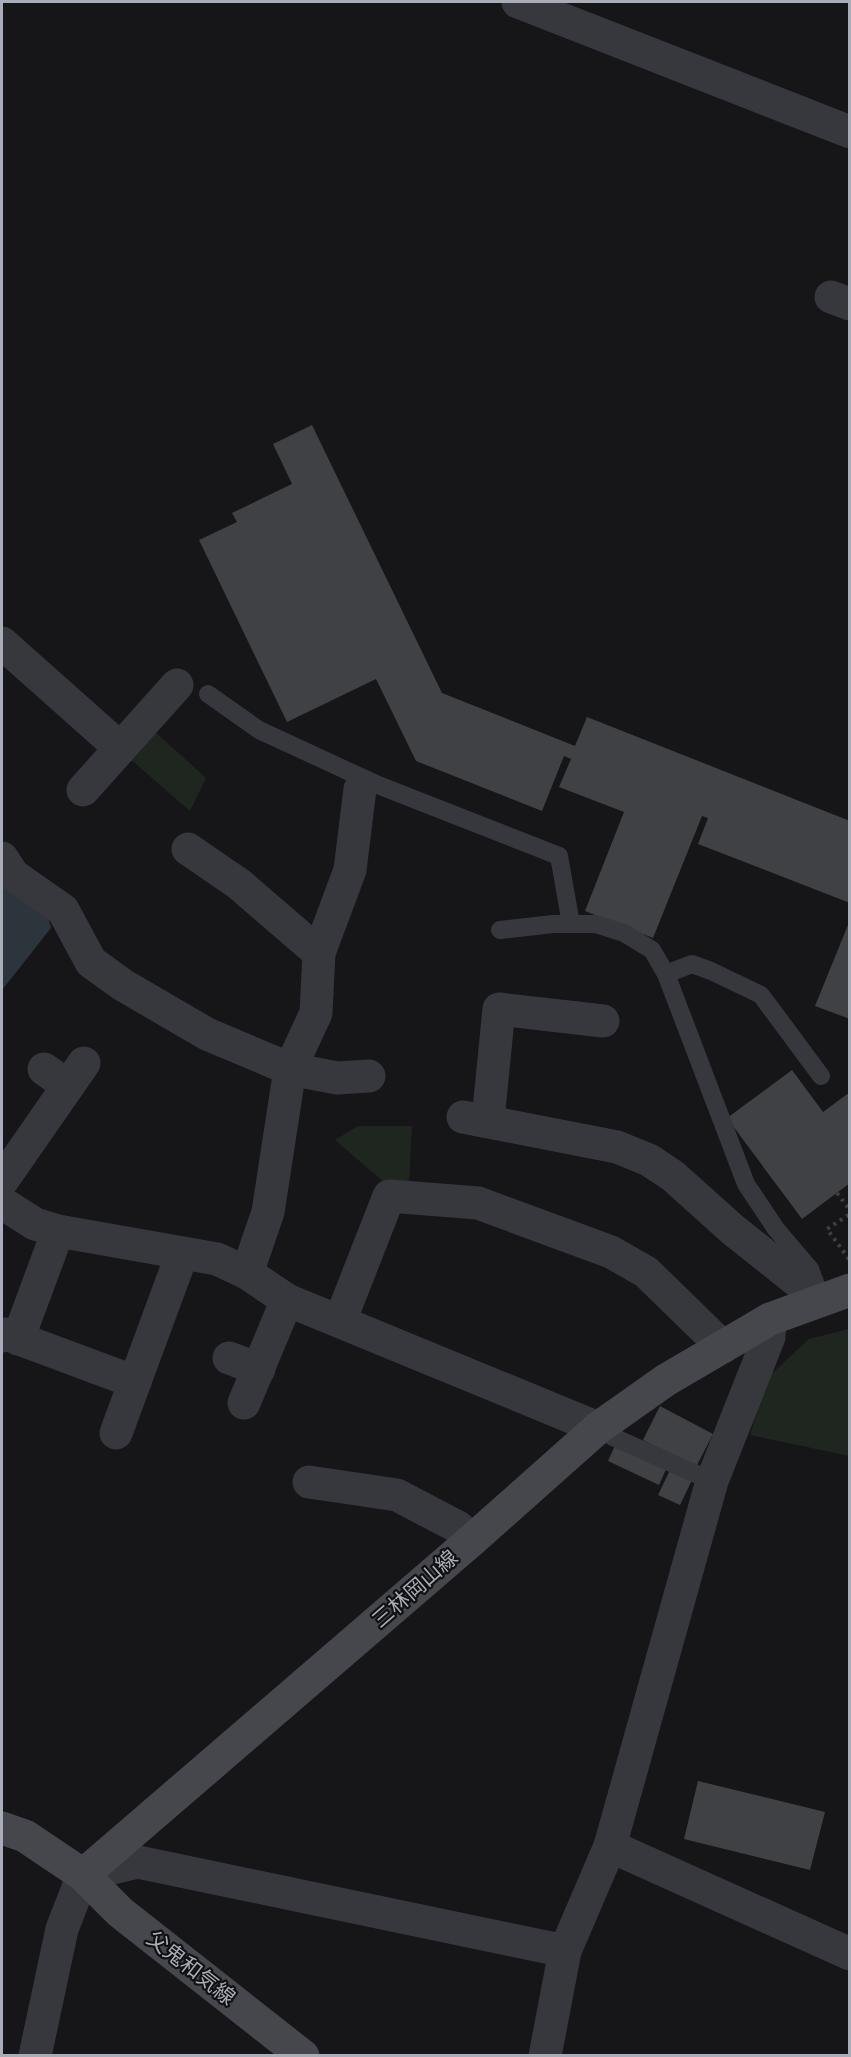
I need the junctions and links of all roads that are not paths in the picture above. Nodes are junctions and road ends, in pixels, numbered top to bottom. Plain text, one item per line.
1 (518, 2) edge
2 (849, 132) edge
3 (2, 643) edge
4 (177, 685) dead end
5 (208, 694) dead end
6 (120, 748) junction
7 (360, 789) dead end
8 (83, 790) dead end
9 (188, 849) dead end
10 (2, 858) edge
11 (571, 924) junction
12 (500, 930) dead end
13 (320, 954) junction
14 (666, 975) junction
15 (603, 1021) dead end
16 (290, 1069) junction
17 (65, 1073) dead end
18 (369, 1076) dead end
19 (821, 1076) dead end
20 (2, 1181) edge
21 (2, 1203) edge
22 (58, 1231) junction
23 (182, 1254) junction
24 (247, 1273) junction
25 (835, 1295) edge
26 (287, 1300) junction
27 (770, 1319) junction
28 (340, 1321) junction
29 (10, 1338) edge
30 (723, 1347) junction
31 (135, 1382) junction
32 (244, 1403) dead end
33 (598, 1428) junction
34 (116, 1433) dead end
35 (309, 1482) dead end
36 (712, 1482) junction
37 (472, 1539) junction
38 (2, 1828) edge
39 (610, 1846) junction
40 (83, 1875) junction
41 (565, 1951) junction
42 (849, 1954) edge
43 (34, 2055) edge
44 (303, 2055) edge
45 (545, 2055) edge

1 - 2 street
3 - 6 street
4 - 6 street
5 - 11 lane
6 - 8 street
7 - 13 street
9 - 13 street
10 - 16 street
11 - 12 lane
11 - 14 lane
13 - 16 street
14 - 19 lane
14 - 25 lane
15 - 25 street
16 - 18 street
16 - 24 street
17 - 20 street
21 - 22 street
22 - 23 street
22 - 29 street
23 - 24 street
23 - 31 street
24 - 26 street
25 - 27 main road, 三林岡山線
26 - 28 street
26 - 32 street
27 - 30 main road, 三林岡山線
27 - 36 street
28 - 30 street
28 - 33 street
29 - 31 street
30 - 33 main road, 三林岡山線
31 - 34 street
33 - 36 lane
33 - 37 main road, 三林岡山線
35 - 37 street
36 - 39 street
37 - 40 main road, 三林岡山線
38 - 40 main road
39 - 41 street
39 - 42 street
40 - 41 street
40 - 43 street
40 - 44 main road, 父鬼和気線
41 - 45 street

